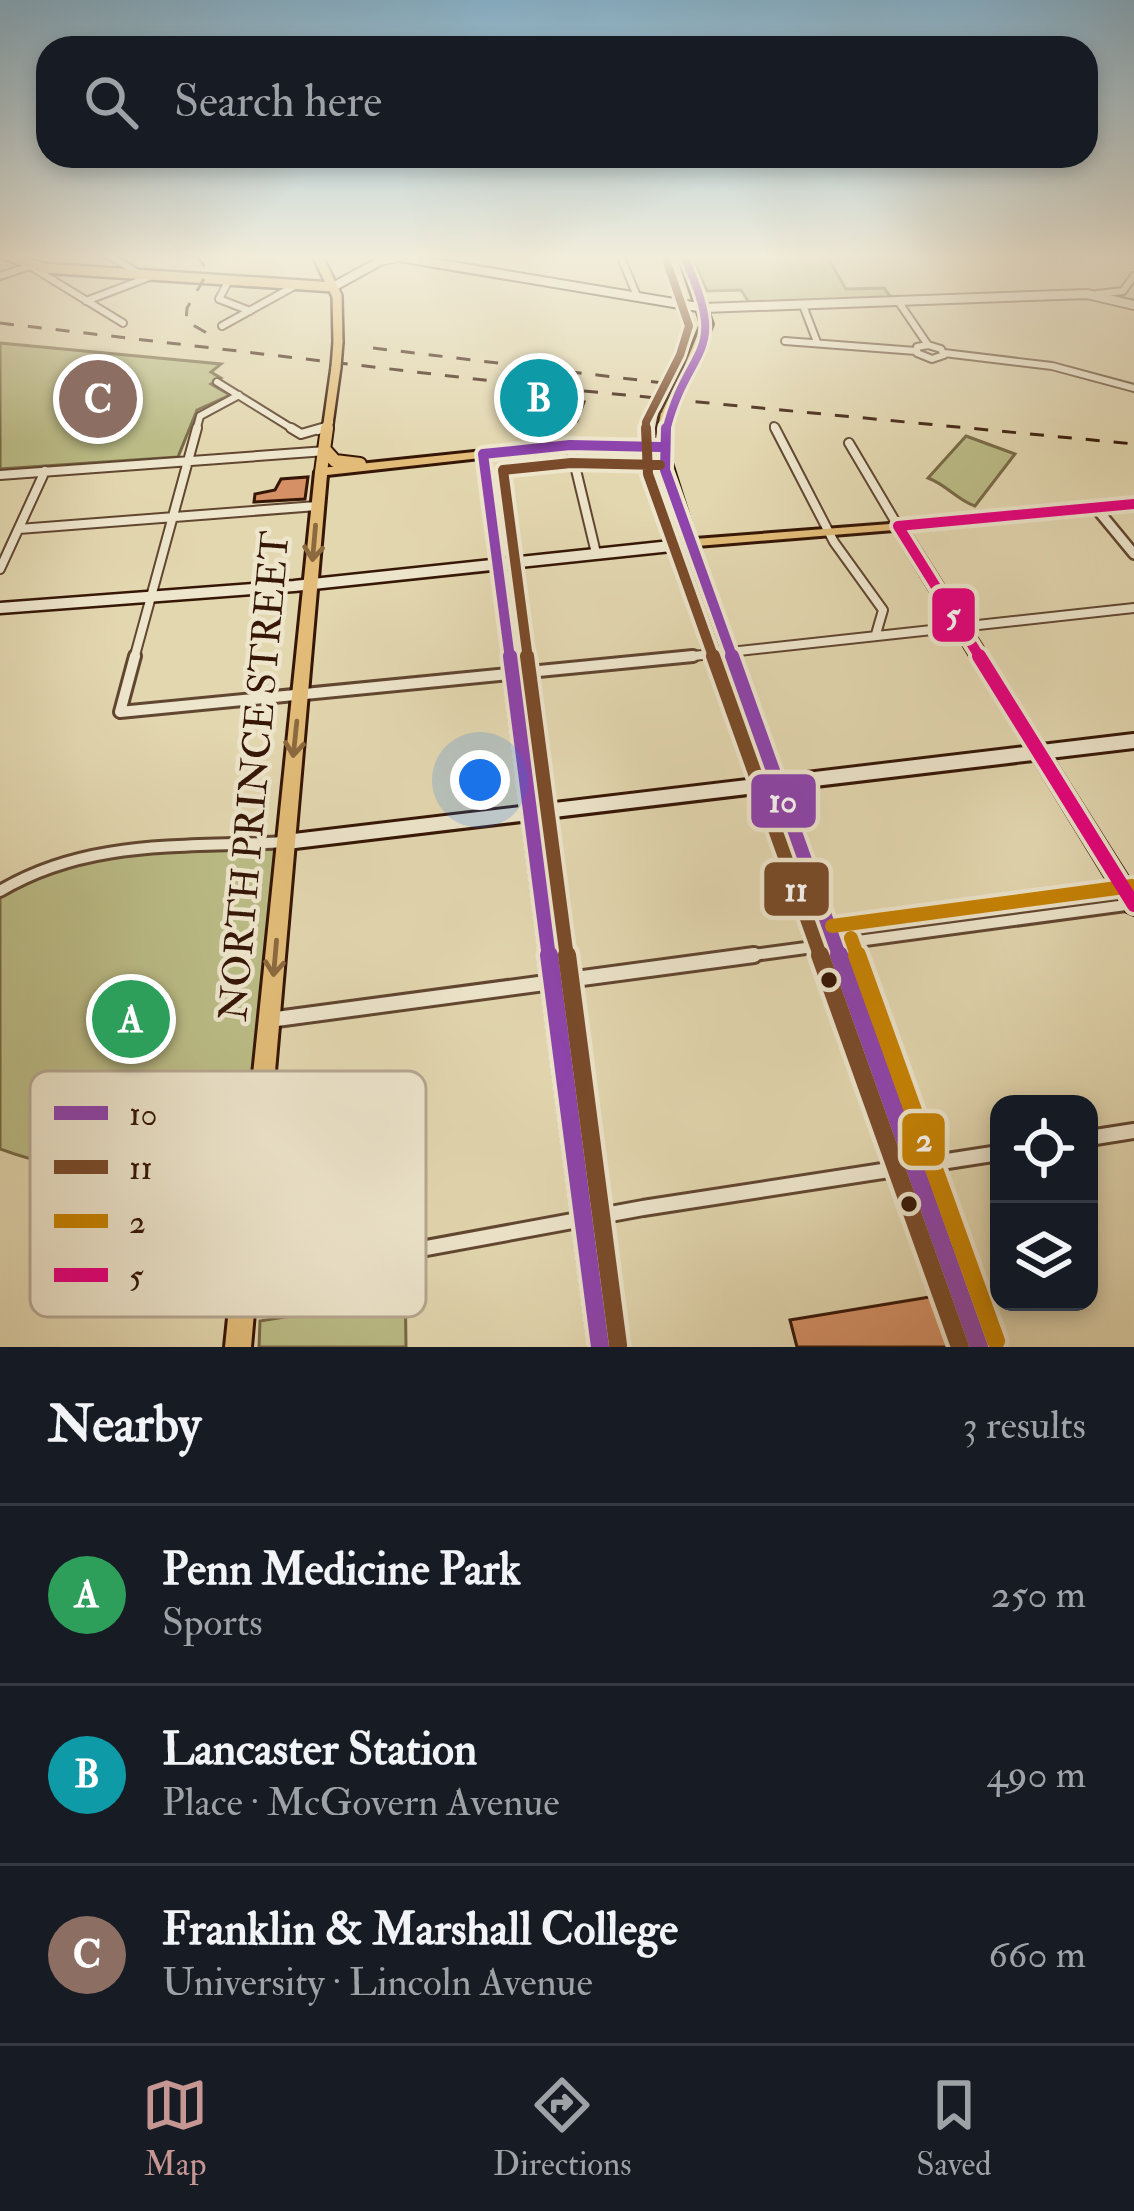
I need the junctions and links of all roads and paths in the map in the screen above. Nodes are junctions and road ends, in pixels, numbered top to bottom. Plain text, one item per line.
1 (116, 318) edge
2 (238, 318) edge
3 (339, 318) edge
4 (704, 318) edge
5 (808, 318) edge
6 (909, 318) edge
7 (123, 322) dead end
8 (223, 326) dead end
9 (785, 341) dead end
10 (817, 342) junction
11 (928, 345) junction
12 (916, 351) junction
13 (944, 353) junction
14 (217, 382) dead end
15 (1134, 388) edge
16 (239, 395) junction
17 (330, 422) junction
18 (774, 426) dead end
19 (849, 443) dead end
20 (570, 445) junction
21 (659, 447) junction
22 (326, 451) junction
23 (483, 454) junction
24 (187, 462) junction
25 (360, 464) junction
26 (46, 471) junction
27 (321, 472) junction
28 (0, 475) edge
29 (1134, 504) edge
30 (317, 506) junction
31 (1096, 508) junction
32 (172, 518) junction
33 (898, 526) junction
34 (19, 529) junction
35 (828, 532) junction
36 (690, 544) junction
37 (596, 553) junction
38 (1134, 554) edge
39 (498, 562) junction
40 (0, 569) edge
41 (310, 580) junction
42 (151, 592) junction
43 (0, 605) edge
44 (1134, 608) edge
45 (961, 626) junction
46 (876, 634) junction
47 (729, 650) junction
48 (513, 676) junction
49 (300, 696) junction
50 (1134, 741) edge
51 (1039, 752) junction
52 (776, 783) junction
53 (531, 812) junction
54 (286, 842) junction
55 (0, 891) edge
56 (1134, 904) edge
57 (834, 944) junction
58 (550, 983) junction
59 (269, 1020) junction
60 (264, 1071) edge
61 (1134, 1131) edge
62 (1098, 1137) edge
63 (990, 1154) edge
64 (915, 1167) junction
65 (581, 1220) junction
66 (426, 1248) edge
67 (241, 1317) edge
68 (238, 1347) edge
69 (600, 1347) edge
70 (979, 1347) edge

1 - 7 street
2 - 8 street
3 - 17 main road, NORTH PRINCE STREET, bridge
4 - 21 highway, bridge
5 - 10 street
6 - 11 street
9 - 10 street
10 - 12 street
11 - 12 street
11 - 13 street
12 - 13 street
13 - 15 street
14 - 16 street
16 - 17 street
16 - 24 street
17 - 22 main road, NORTH PRINCE STREET
18 - 35 street
19 - 33 street
20 - 21 highway
20 - 23 highway
20 - 37 street
21 - 36 highway
22 - 24 street
22 - 25 main road
22 - 27 main road, NORTH PRINCE STREET
23 - 25 highway
23 - 39 main road
24 - 26 street
24 - 32 street
25 - 27 highway
26 - 28 street
26 - 34 street
27 - 30 highway, NORTH PRINCE STREET
29 - 31 street
30 - 32 street
30 -> 41 highway, NORTH PRINCE STREET
31 - 33 street
31 - 38 street
32 - 34 street
32 - 42 street
33 - 35 highway
33 - 45 highway
34 - 40 street
35 - 36 highway
35 - 46 street
36 - 37 main road
36 - 47 main road
37 - 39 main road
39 - 41 main road
39 - 48 main road
41 - 42 main road
41 - 49 highway, NORTH PRINCE STREET
42 - 43 main road
42 - 49 street
44 - 45 street
45 - 46 street
45 - 51 highway
46 - 47 street
47 - 48 street
47 - 52 main road
48 - 49 street
48 - 53 main road
49 -> 54 highway, NORTH PRINCE STREET
50 - 51 main road
51 - 52 main road
51 - 56 highway
52 - 53 main road
52 - 57 main road
53 - 54 main road
53 - 58 main road
54 - 55 street
54 -> 59 highway, NORTH PRINCE STREET
56 - 57 street
57 - 58 street
57 - 64 main road
58 - 59 street
58 - 65 main road
59 - 60 highway, NORTH PRINCE STREET
61 - 62 street
63 - 64 street
64 - 65 street
64 - 70 main road
65 - 66 street
65 - 69 main road
67 - 68 highway, NORTH PRINCE STREET

